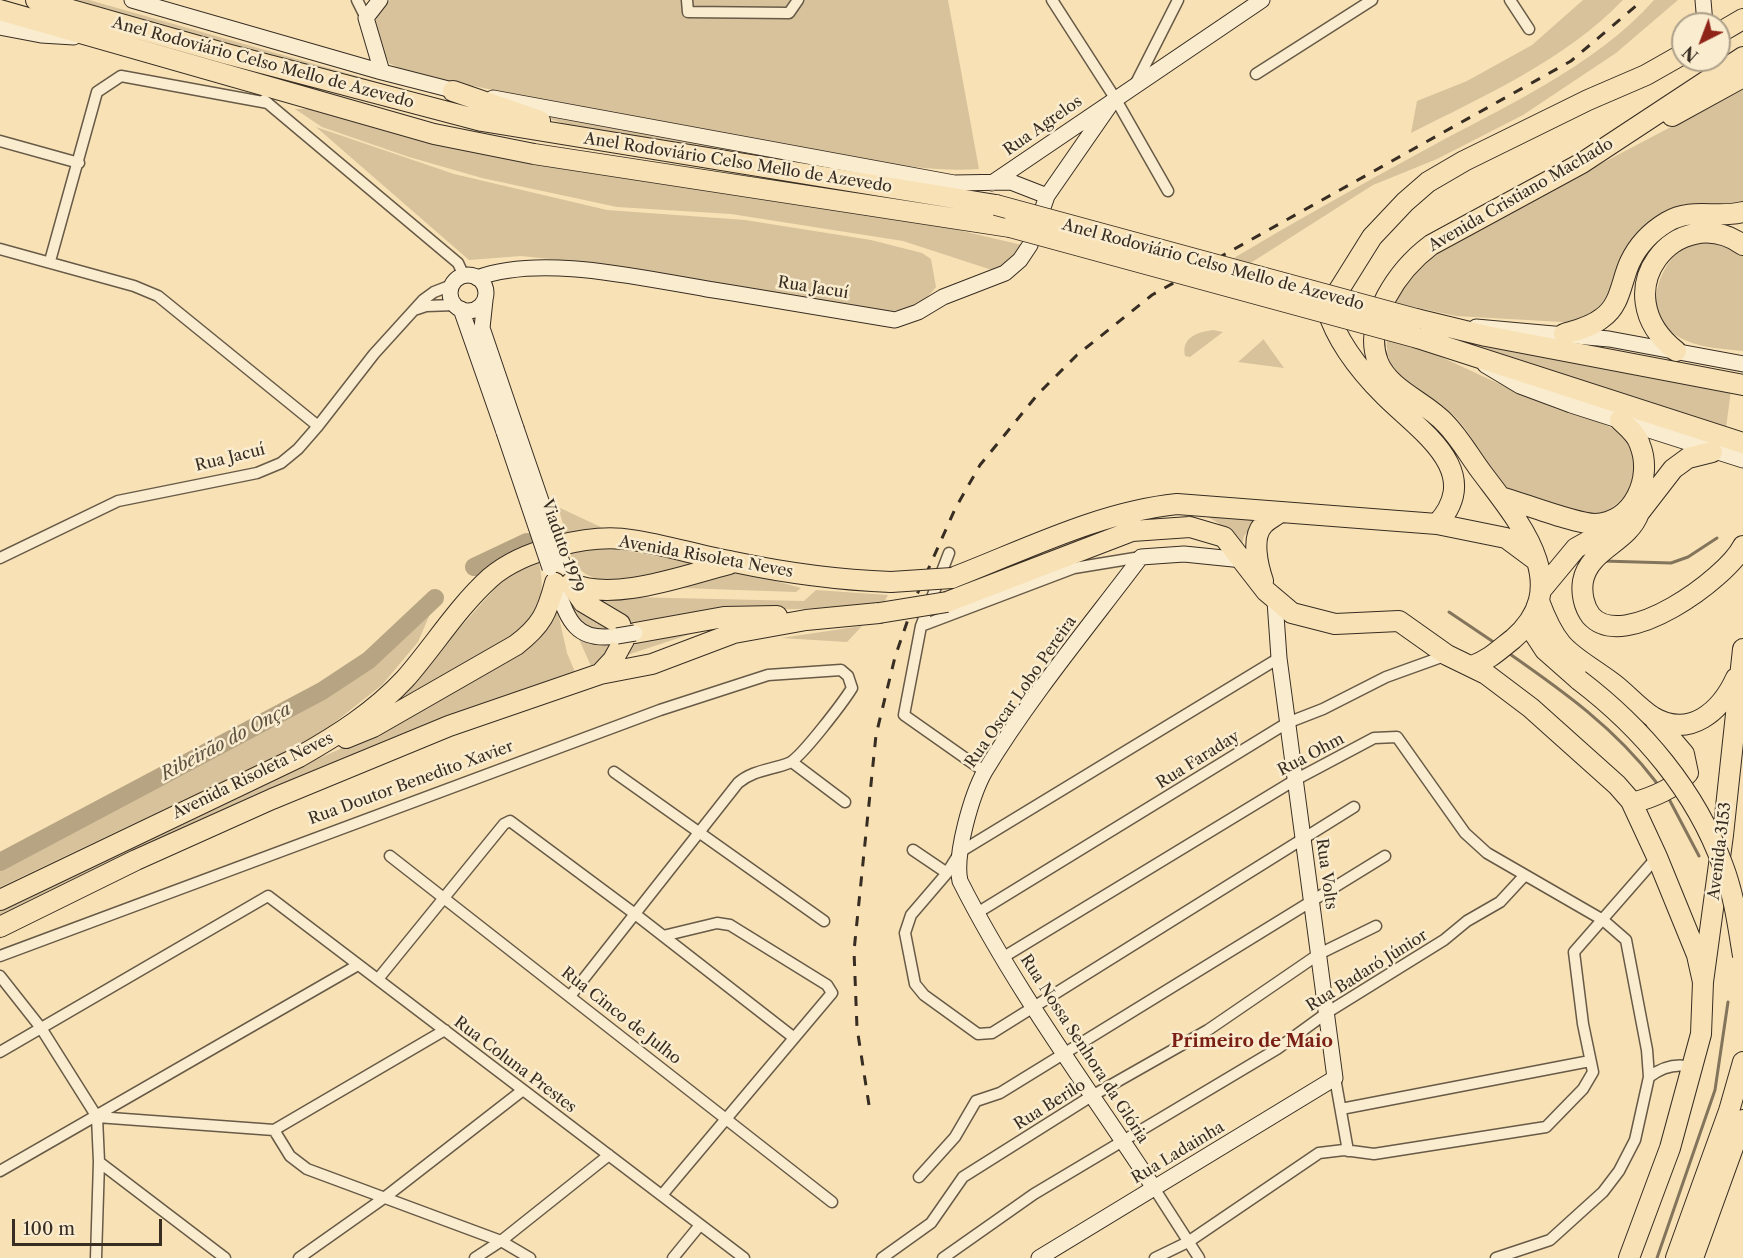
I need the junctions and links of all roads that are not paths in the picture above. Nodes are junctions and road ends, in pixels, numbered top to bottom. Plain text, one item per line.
1 (36, 0) edge
2 (132, 0) edge
3 (357, 0) edge
4 (380, 0) edge
5 (687, 0) edge
6 (798, 0) edge
7 (1178, 0) edge
8 (1262, 0) edge
9 (1372, 0) edge
10 (1510, 0) edge
11 (1054, 1) edge
12 (0, 10) edge
13 (366, 18) junction
14 (0, 27) edge
15 (1529, 29) dead end
16 (105, 40) junction
17 (1743, 57) edge
18 (1671, 61) edge
19 (382, 72) junction
20 (1256, 74) dead end
21 (236, 76) junction
22 (1743, 77) edge
23 (1136, 83) junction
24 (453, 91) junction
25 (1115, 98) junction
26 (268, 103) junction
27 (594, 140) junction
28 (0, 141) edge
29 (79, 163) junction
30 (1582, 163) junction
31 (992, 183) junction
32 (1168, 191) dead end
33 (1047, 196) junction
34 (1743, 212) edge
35 (1743, 245) edge
36 (0, 249) edge
37 (50, 261) junction
38 (518, 268) junction
39 (465, 279) junction
40 (485, 297) junction
41 (458, 307) junction
42 (414, 310) junction
43 (1442, 325) junction
44 (1417, 328) junction
45 (1564, 334) junction
46 (1452, 347) junction
47 (1676, 351) junction
48 (1737, 363) edge
49 (1734, 383) edge
50 (1620, 420) junction
51 (318, 426) junction
52 (510, 430) junction
53 (1743, 443) edge
54 (1717, 448) junction
55 (1743, 460) edge
56 (1501, 497) junction
57 (1270, 512) junction
58 (1640, 513) junction
59 (1437, 524) junction
60 (1224, 537) junction
61 (1743, 546) edge
62 (949, 553) dead end
63 (1184, 554) junction
64 (1142, 557) junction
65 (0, 558) edge
66 (1537, 561) junction
67 (735, 563) junction
68 (1246, 565) junction
69 (560, 575) junction
70 (1541, 595) junction
71 (1271, 596) junction
72 (948, 608) junction
73 (806, 620) junction
74 (921, 626) junction
75 (1522, 630) junction
76 (626, 634) joint
77 (1743, 649) edge
78 (1448, 655) junction
79 (1279, 658) junction
80 (1472, 666) junction
81 (1739, 673) junction
82 (600, 674) junction
83 (1653, 717) junction
84 (1287, 723) junction
85 (299, 757) junction
86 (792, 762) junction
87 (614, 772) dead end
88 (985, 772) junction
89 (1295, 780) junction
90 (845, 802) dead end
91 (1632, 803) junction
92 (1354, 807) dead end
93 (698, 832) junction
94 (1303, 838) junction
95 (913, 850) dead end
96 (960, 852) junction
97 (390, 856) dead end
98 (1384, 856) dead end
99 (1657, 857) junction
100 (947, 873) junction
101 (1525, 874) junction
102 (444, 899) junction
103 (0, 900) edge
104 (1312, 902) junction
105 (977, 913) junction
106 (635, 914) junction
107 (1603, 920) junction
108 (824, 921) dead end
109 (1376, 926) dead end
110 (0, 927) edge
111 (663, 936) junction
112 (1318, 954) junction
113 (0, 956) edge
114 (1743, 956) edge
115 (1002, 958) junction
116 (358, 964) junction
117 (0, 976) edge
118 (378, 979) junction
119 (1703, 982) junction
120 (571, 995) junction
121 (1032, 1006) junction
122 (1328, 1012) junction
123 (41, 1028) junction
124 (445, 1030) junction
125 (794, 1037) junction
126 (0, 1052) edge
127 (1063, 1054) junction
128 (1693, 1059) junction
129 (1743, 1062) edge
130 (1592, 1067) junction
131 (1649, 1077) junction
132 (1335, 1078) junction
133 (523, 1090) junction
134 (1090, 1097) junction
135 (1341, 1109) junction
136 (97, 1117) junction
137 (725, 1117) junction
138 (1743, 1120) edge
139 (274, 1130) junction
140 (1123, 1141) junction
141 (1348, 1150) junction
142 (609, 1155) junction
143 (99, 1162) junction
144 (0, 1171) edge
145 (919, 1177) dead end
146 (1154, 1188) junction
147 (662, 1195) junction
148 (384, 1198) junction
149 (832, 1202) dead end
150 (700, 1225) junction
151 (501, 1241) junction
152 (1188, 1242) junction
153 (94, 1257) edge
154 (225, 1258) edge
155 (299, 1258) edge
156 (475, 1258) edge
157 (530, 1258) edge
158 (673, 1258) edge
159 (744, 1258) edge
160 (882, 1258) edge
161 (943, 1258) edge
162 (1039, 1258) edge
163 (1155, 1258) edge
164 (1199, 1258) edge
165 (1496, 1258) edge
166 (1629, 1258) edge
167 (1677, 1258) edge
168 (1693, 1258) edge

1 - 27 highway, Anel Rodoviário Celso Mello de Azevedo
2 - 19 street, Anel Rodoviário Celso Mello de Azevedo
3 - 13 street
4 - 13 street
5 - 6 street
7 - 23 street
8 - 23 street, Rua Agrelos
9 - 20 street
10 - 15 street
11 - 25 street
12 - 16 highway, Anel Rodoviário Celso Mello de Azevedo
13 - 19 street
14 - 16 street, Anel Rodoviário Celso Mello de Azevedo
16 - 21 highway, Anel Rodoviário Celso Mello de Azevedo
17 - 30 highway, Avenida Cristiano Machado
18 - 59 highway
19 - 24 street, Anel Rodoviário Celso Mello de Azevedo
21 - 26 street
21 - 44 highway, Anel Rodoviário Celso Mello de Azevedo, bridge
22 - 30 highway
23 - 25 street, Rua Agrelos
24 - 27 highway
24 - 31 street, Anel Rodoviário Celso Mello de Azevedo
25 - 31 street, Rua Agrelos
25 - 32 street
25 - 33 street, Rua Jacuí
26 - 29 street
26 - 39 street
27 - 44 highway, Anel Rodoviário Celso Mello de Azevedo, bridge
28 - 29 street
29 - 37 street
30 - 56 highway, Avenida Cristiano Machado
31 - 33 street, Anel Rodoviário Celso Mello de Azevedo
33 - 38 street, Rua Jacuí
34 - 45 highway
35 - 47 highway
36 - 37 street
37 - 51 street
38 - 39 street, Rua Jacuí
38 - 40 street
39 - 40 street
39 - 41 street
39 - 42 street, Rua Jacuí
40 - 41 street
40 - 52 street
41 - 42 street
41 - 52 street
42 - 51 street, Rua Jacuí
43 - 44 highway, Anel Rodoviário Celso Mello de Azevedo
43 - 45 street, Anel Rodoviário Celso Mello de Azevedo
43 - 49 highway, Anel Rodoviário Celso Mello de Azevedo
44 - 46 highway, Anel Rodoviário Celso Mello de Azevedo
45 - 47 street, Anel Rodoviário Celso Mello de Azevedo
46 - 50 street, Anel Rodoviário Celso Mello de Azevedo
46 - 54 highway, Anel Rodoviário Celso Mello de Azevedo
47 - 48 street, Anel Rodoviário Celso Mello de Azevedo
50 - 54 street, Anel Rodoviário Celso Mello de Azevedo
50 - 56 highway
51 - 65 street, Rua Jacuí
52 - 69 street, Viaduto 1979, bridge
53 - 54 highway, Anel Rodoviário Celso Mello de Azevedo
54 - 55 street, Anel Rodoviário Celso Mello de Azevedo
54 - 58 highway
56 - 66 highway
57 - 59 highway, Avenida Risoleta Neves
57 - 67 highway, Avenida Risoleta Neves, bridge
57 - 71 highway
58 - 61 highway
58 - 70 highway
59 - 66 highway, Avenida Risoleta Neves
60 - 63 street
60 - 68 highway
60 - 72 highway, Avenida Risoleta Neves
62 - 74 street
63 - 64 street
63 - 68 street
64 - 72 street
64 - 88 street, Rua Oscar Lobo Pereira
66 - 70 highway
67 - 69 highway
67 - 85 highway, Avenida Risoleta Neves
68 - 71 highway
69 - 76 street, Viaduto 1979
69 - 82 highway
69 - 85 highway
70 - 75 highway
70 - 83 highway
71 - 78 highway
71 - 79 street, Rua Volts
72 - 73 highway, Avenida Risoleta Neves, bridge
72 - 74 street
73 - 76 highway
73 - 82 highway, Avenida Risoleta Neves
74 - 88 street
75 - 80 highway
75 - 114 highway, bridge
77 - 81 highway, Avenida 3153
78 - 80 highway
78 - 84 street, Rua Faraday
79 - 84 street, Rua Volts
79 - 96 street
80 - 91 highway
81 - 83 highway
81 - 119 highway, Avenida 3153
82 - 110 highway, Avenida Risoleta Neves
83 - 91 highway
84 - 89 street, Rua Volts
84 - 105 street, Rua Faraday
85 - 103 highway, Avenida Risoleta Neves
86 - 90 street
86 - 93 street
86 - 113 street, Rua Doutor Benedito Xavier
87 - 93 street
88 - 96 street, Rua Oscar Lobo Pereira
89 - 94 street, Rua Volts
89 - 101 street, Rua Ohm
89 - 115 street, Rua Ohm
91 - 99 highway
92 - 94 street
93 - 106 street
93 - 108 street
94 - 104 street, Rua Volts
94 - 121 street
95 - 100 street
96 - 100 street, Rua Oscar Lobo Pereira
96 - 105 street, Rua Nossa Senhora da Glória
97 - 102 street, Rua Cinco de Julho
98 - 104 street
99 - 107 street
99 - 119 highway
100 - 121 street, Rua Oscar Lobo Pereira
101 - 107 street, Rua Ohm
101 - 122 street, Rua Badaró Júnior
102 - 106 street
102 - 118 street
102 - 120 street, Rua Cinco de Julho
104 - 112 street, Rua Volts
104 - 127 street
105 - 115 street, Rua Nossa Senhora da Glória
106 - 111 street
106 - 120 street
107 - 130 street
107 - 131 street, Rua Ohm
109 - 112 street, Rua Berilo
111 - 125 street
111 - 125 street
112 - 122 street, Rua Volts
112 - 134 street, Rua Berilo
115 - 121 street, Rua Nossa Senhora da Glória
116 - 118 street, Rua Coluna Prestes
116 - 123 street, Rua Coluna Prestes
116 - 136 street
117 - 123 street
118 - 124 street, Rua Coluna Prestes
119 - 128 highway, Avenida 3153
120 - 137 street, Rua Cinco de Julho
121 - 127 street, Rua Nossa Senhora da Glória
122 - 132 street, Rua Volts
122 - 140 street, Rua Badaró Júnior
123 - 126 street
123 - 136 street
124 - 133 street, Rua Coluna Prestes
124 - 139 street
125 - 137 street
127 - 134 street, Rua Nossa Senhora da Glória
127 - 145 street
128 - 131 street
128 - 166 highway
129 - 167 highway
130 - 135 street
130 - 141 street
131 - 165 street, Rua Ohm
132 - 135 street, Rua Volts
132 - 146 street, Rua Ladainha
133 - 142 street, Rua Coluna Prestes
133 - 148 street
134 - 140 street, Rua Nossa Senhora da Glória
134 - 160 street, Rua Berilo
135 - 141 street, Rua Volts
136 - 139 street
136 - 143 street
136 - 144 street
137 - 147 street
137 - 149 street, Rua Cinco de Julho
138 - 168 highway
139 - 148 street
140 - 146 street, Rua Nossa Senhora da Glória
140 - 161 street, Rua Badaró Júnior
141 - 152 street
142 - 147 street, Rua Coluna Prestes
142 - 151 street
143 - 153 street
143 - 154 street
146 - 152 street, Rua Nossa Senhora da Glória
146 - 162 street, Rua Ladainha
147 - 150 street, Rua Coluna Prestes
148 - 151 street
148 - 155 street
150 - 158 street
150 - 159 street, Rua Coluna Prestes
151 - 156 street
151 - 157 street
152 - 163 street
152 - 164 street, Rua Nossa Senhora da Glória

